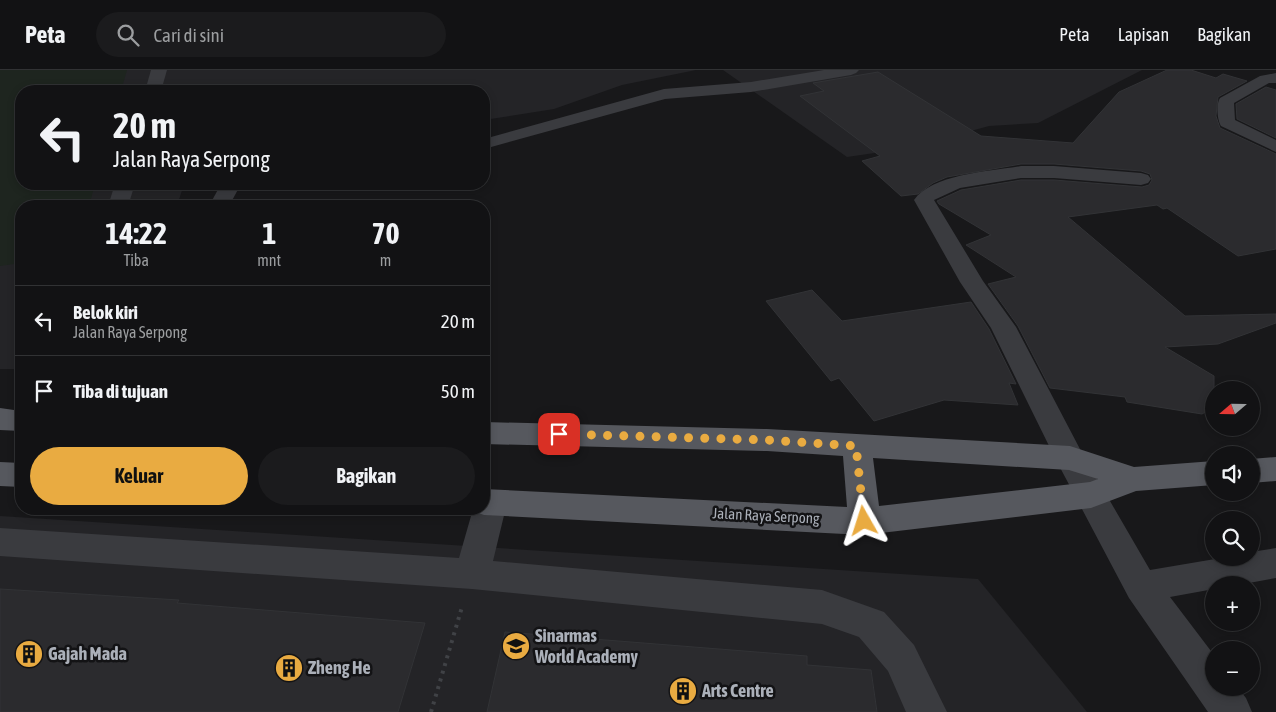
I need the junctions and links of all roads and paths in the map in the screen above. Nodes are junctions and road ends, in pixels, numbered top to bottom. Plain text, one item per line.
1 (159, 70) edge
2 (851, 70) edge
3 (1276, 78) edge
4 (155, 85) edge
5 (490, 142) edge
6 (1276, 147) edge
7 (1141, 179) dead end
8 (0, 419) edge
9 (15, 420) edge
10 (490, 432) edge
11 (856, 446) junction
12 (1070, 458) junction
13 (1276, 469) edge
14 (1260, 470) edge
15 (0, 474) edge
16 (15, 475) edge
17 (1205, 475) edge
18 (1134, 479) junction
19 (1091, 495) junction
20 (490, 503) edge
21 (484, 515) edge
22 (864, 521) junction
23 (0, 542) edge
24 (1276, 563) edge
25 (472, 574) junction
26 (1141, 587) junction
27 (1205, 675) edge
28 (1220, 696) edge
29 (432, 712) edge
30 (927, 712) edge
31 (1232, 712) edge

1 - 4 street
2 - 5 street
3 - 6 street
7 - 12 street
8 - 9 main road
10 - 11 main road, Jalan Raya Serpong
11 - 12 main road, Jalan Raya Serpong
11 - 22 main road
12 - 18 main road, Jalan Raya Serpong
12 - 19 street
13 - 14 main road
15 - 16 main road
17 - 18 main road, Jalan Raya Serpong
18 - 19 main road, Jalan Raya Serpong
19 - 22 main road, Jalan Raya Serpong
19 - 26 street
20 - 22 main road, Jalan Raya Serpong
21 - 25 street
23 - 25 street
24 - 26 street
25 - 29 path
25 - 30 street
26 - 27 street
28 - 31 street

